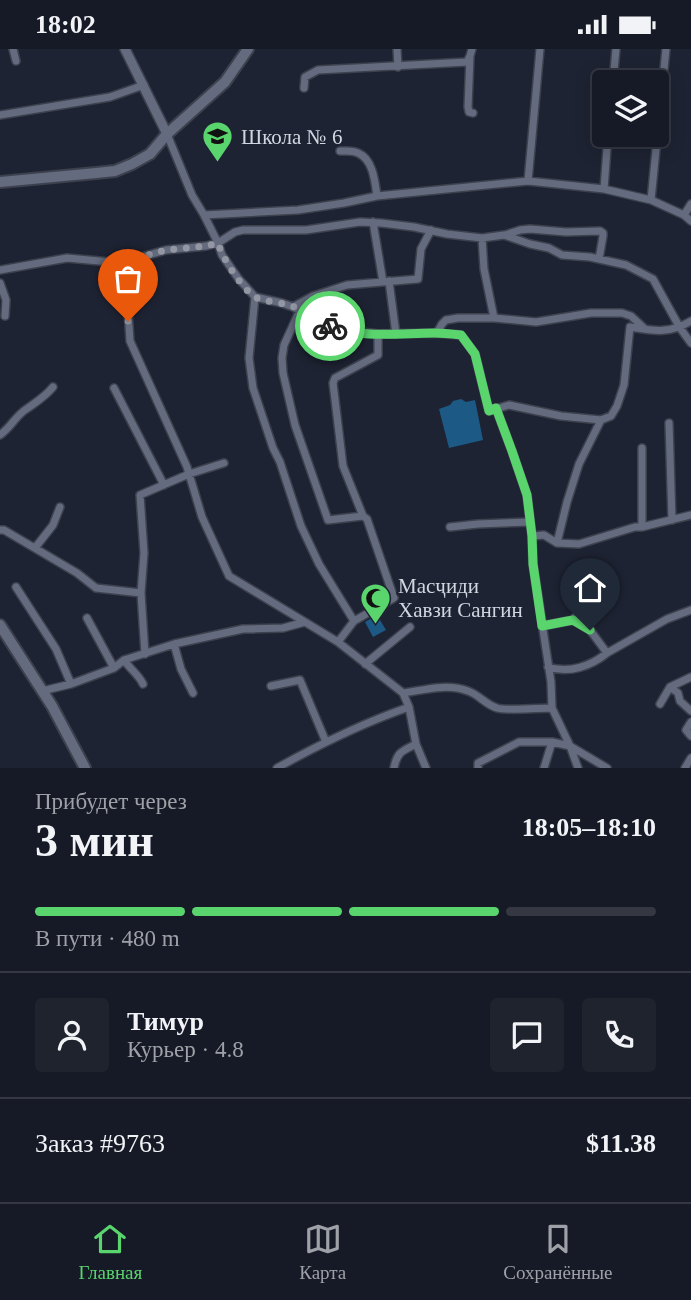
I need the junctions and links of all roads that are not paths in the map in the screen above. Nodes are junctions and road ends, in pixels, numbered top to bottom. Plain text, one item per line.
1 (13, 49) edge
2 (125, 49) edge
3 (248, 49) edge
4 (397, 49) edge
5 (540, 49) edge
6 (616, 49) edge
7 (666, 49) edge
8 (471, 53) edge
9 (16, 61) dead end
10 (398, 67) junction
11 (614, 70) edge
12 (144, 85) junction
13 (304, 88) dead end
14 (473, 113) dead end
15 (0, 115) edge
16 (167, 134) junction
17 (607, 147) edge
18 (340, 151) dead end
19 (528, 181) junction
20 (0, 182) edge
21 (604, 189) junction
22 (377, 196) junction
23 (650, 199) junction
24 (691, 204) edge
25 (204, 215) junction
26 (684, 215) junction
27 (691, 221) edge
28 (373, 222) junction
29 (431, 230) junction
30 (504, 235) junction
31 (482, 237) junction
32 (218, 243) junction
33 (599, 259) junction
34 (121, 263) junction
35 (0, 270) edge
36 (386, 281) junction
37 (0, 283) edge
38 (256, 297) junction
39 (297, 308) junction
40 (5, 316) dead end
41 (494, 319) junction
42 (691, 321) edge
43 (680, 328) junction
44 (646, 330) junction
45 (437, 333) junction
46 (378, 334) junction
47 (396, 334) junction
48 (691, 343) edge
49 (53, 387) dead end
50 (114, 388) dead end
51 (496, 408) junction
52 (601, 420) junction
53 (669, 423) dead end
54 (0, 435) edge
55 (642, 448) dead end
56 (224, 464) dead end
57 (189, 474) junction
58 (164, 485) junction
59 (60, 507) dead end
60 (363, 516) junction
61 (691, 516) edge
62 (672, 520) junction
63 (530, 522) junction
64 (450, 527) dead end
65 (642, 527) junction
66 (0, 530) edge
67 (532, 536) junction
68 (557, 543) junction
69 (35, 548) junction
70 (16, 587) dead end
71 (141, 593) junction
72 (608, 603) dead end
73 (691, 610) edge
74 (87, 618) dead end
75 (573, 620) junction
76 (354, 621) junction
77 (305, 622) junction
78 (0, 625) edge
79 (542, 626) junction
80 (410, 627) dead end
81 (338, 642) junction
82 (174, 645) junction
83 (607, 653) junction
84 (145, 654) junction
85 (124, 660) junction
86 (365, 664) junction
87 (548, 667) junction
88 (114, 668) junction
89 (691, 677) edge
90 (71, 684) junction
91 (143, 684) dead end
92 (271, 686) dead end
93 (670, 687) junction
94 (42, 691) junction
95 (193, 693) dead end
96 (402, 693) junction
97 (660, 704) dead end
98 (409, 706) junction
99 (552, 708) junction
100 (691, 711) edge
101 (691, 722) edge
102 (691, 736) edge
103 (326, 742) junction
104 (552, 742) junction
105 (416, 744) junction
106 (570, 746) junction
107 (691, 758) edge
108 (85, 768) edge
109 (277, 768) edge
110 (394, 768) edge
111 (426, 768) edge
112 (478, 768) edge
113 (544, 768) edge
114 (578, 768) edge
115 (607, 768) edge
116 (685, 768) edge

1 - 9 street
2 - 12 street
3 - 16 main road
4 - 10 street
5 - 19 street
6 - 11 street
7 - 23 street
8 - 10 street
8 - 14 street
10 - 13 street
12 - 15 street
12 - 16 street
16 - 20 main road
16 - 25 street
17 - 21 street
18 - 22 street
19 - 21 street
19 - 22 street
21 - 23 street
22 - 25 street
23 - 26 street
24 - 26 street
25 - 32 street
26 - 27 street
28 - 29 street
28 - 32 street
28 - 36 street
29 - 31 street
29 - 36 street
30 - 31 street
30 - 33 street
30 - 33 street
31 - 41 street
32 - 34 street
32 - 38 street
33 - 43 street
34 - 35 street
34 - 57 street
36 - 39 street
36 - 47 street
37 - 40 street
38 - 39 street
38 - 76 street
39 - 46 street
39 - 60 street
41 - 44 street
41 - 45 street
42 - 43 street
43 - 44 street
43 - 48 street
44 - 52 street
45 - 47 street
45 - 51 street
46 - 47 street
46 - 60 street
49 - 54 street
50 - 58 street
51 - 52 street
51 - 63 street
52 - 68 street
53 - 62 street
55 - 65 street
56 - 57 street
57 - 58 street
57 - 77 street
58 - 71 street
59 - 69 street
60 - 76 street
61 - 62 street
62 - 65 street
63 - 64 street
63 - 67 street
65 - 68 street
66 - 69 street
67 - 68 street
67 - 79 street
69 - 71 street
70 - 90 street
71 - 84 street
72 - 75 street
73 - 83 street
74 - 88 street
75 - 79 street
75 - 83 street
76 - 81 street
77 - 81 street
77 - 82 street
78 - 94 main road
79 - 87 street
80 - 86 street
81 - 86 street
82 - 84 street
82 - 95 street
83 - 87 street
84 - 85 street
85 - 88 street
85 - 91 street
86 - 96 street
87 - 99 street
88 - 90 street
89 - 93 street
90 - 94 street
92 - 103 street
93 - 97 street
93 - 100 street
94 - 108 main road
96 - 98 street
96 - 99 street
98 - 103 street
98 - 105 street
99 - 106 street
101 - 102 street
103 - 109 street
104 - 106 street
104 - 112 street
104 - 113 street
105 - 110 street
105 - 111 street
106 - 114 street
106 - 115 street
107 - 116 street

